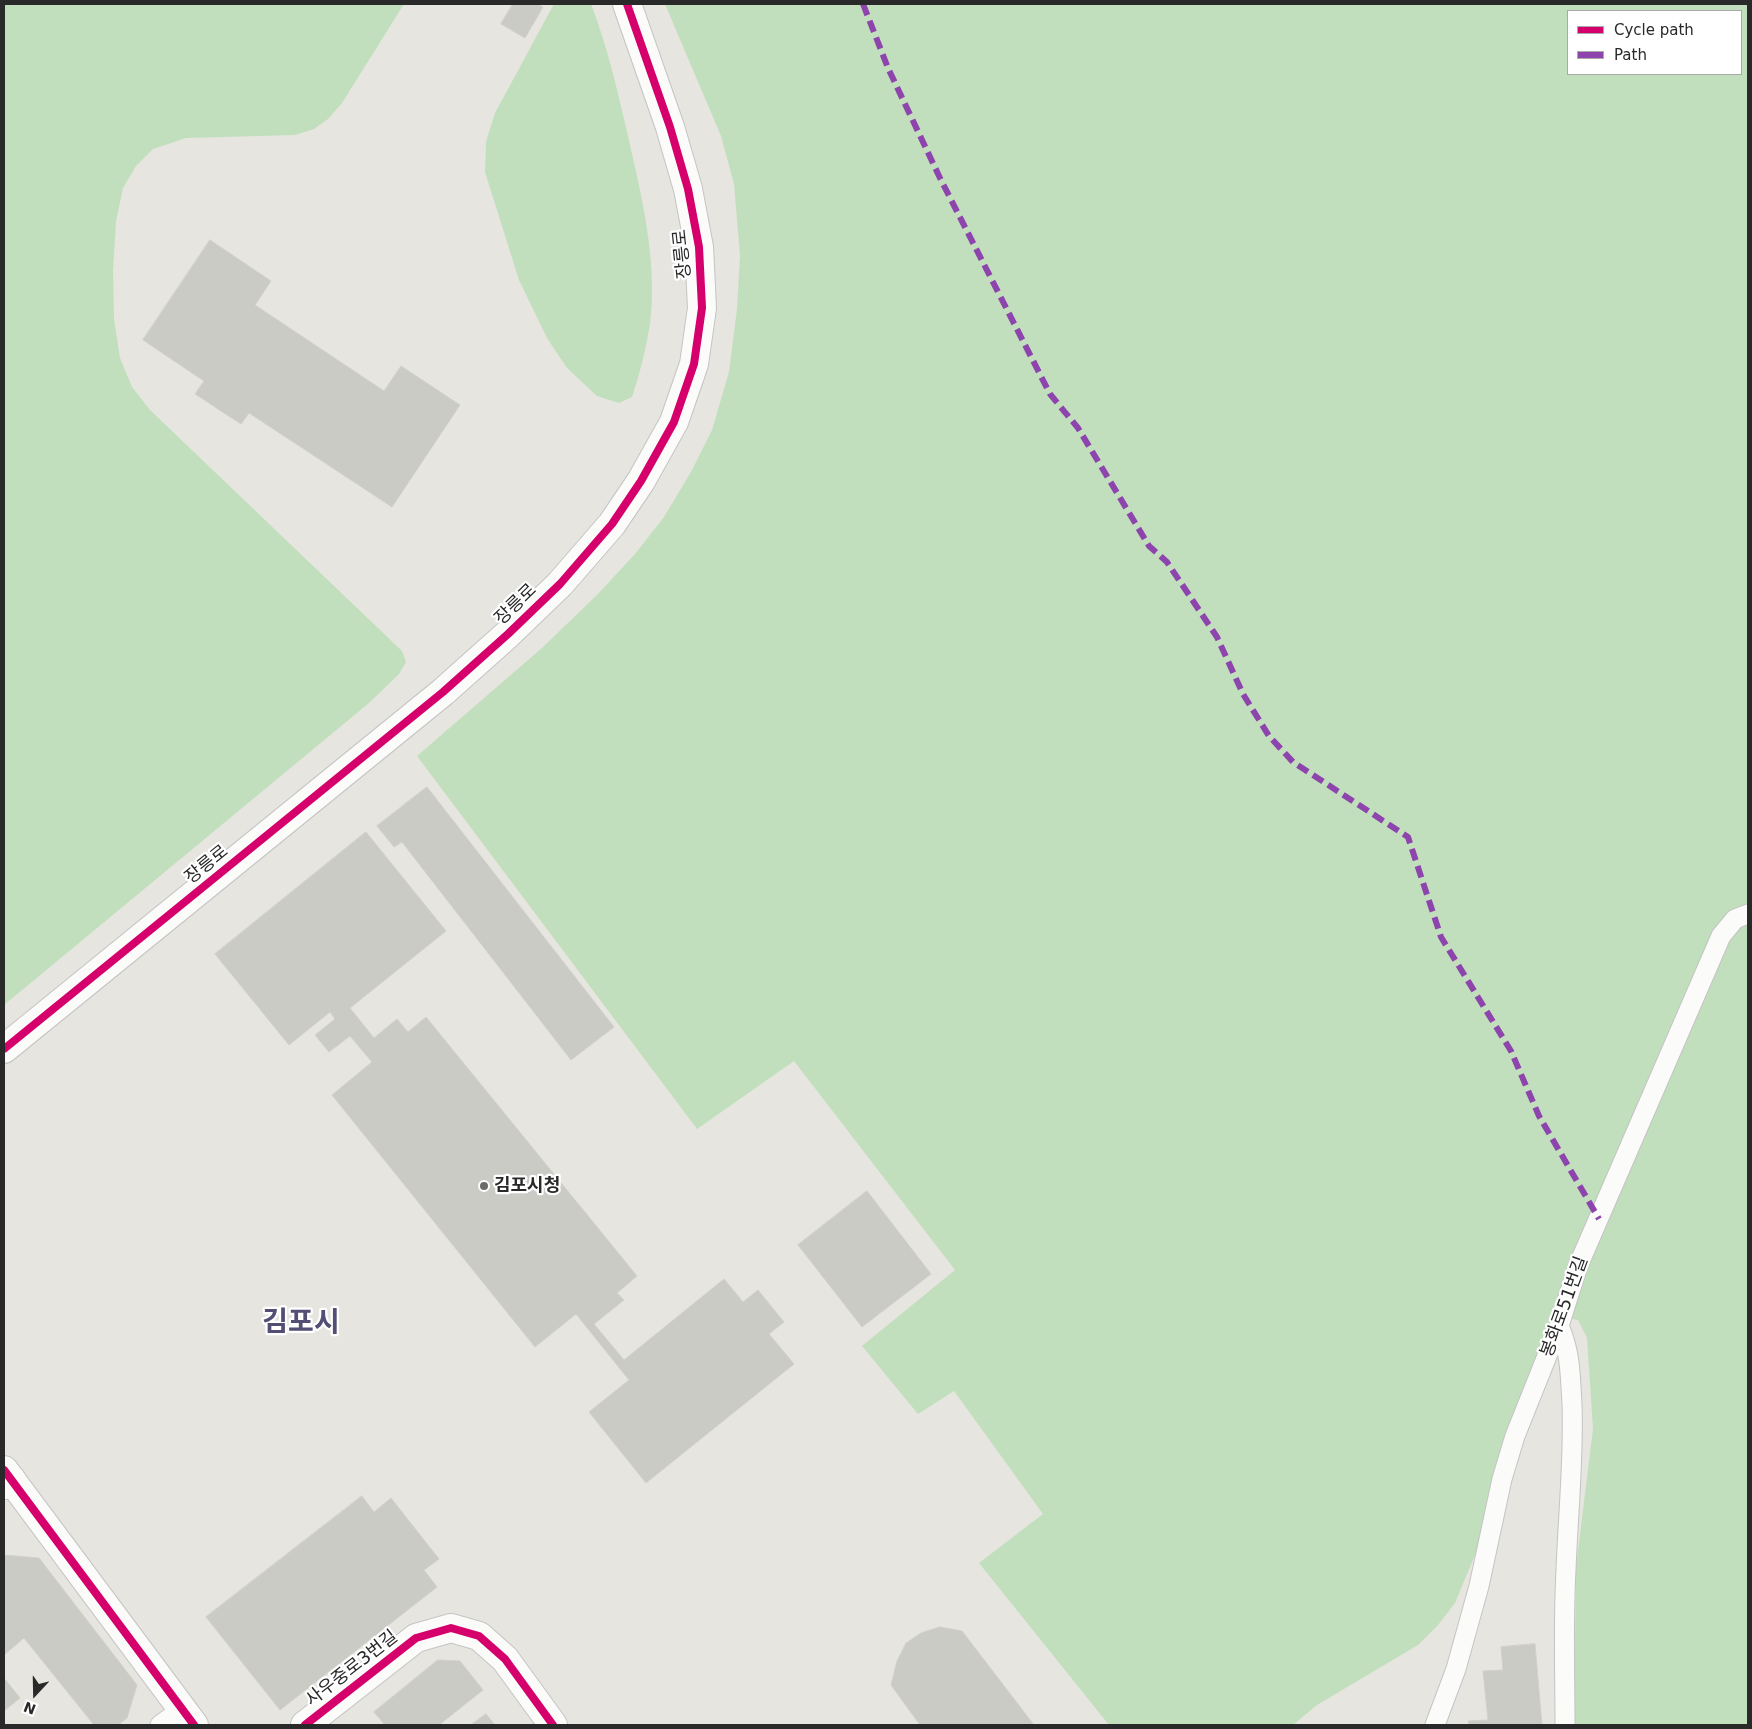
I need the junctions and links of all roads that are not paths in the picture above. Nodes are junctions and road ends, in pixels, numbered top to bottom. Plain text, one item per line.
1 (627, 4) edge
2 (1748, 914) edge
3 (4, 1049) edge
4 (1559, 1326) junction
5 (6, 1478) edge
6 (188, 1717) edge
7 (160, 1725) edge
8 (305, 1725) edge
9 (553, 1725) edge
10 (1435, 1725) edge
11 (1565, 1725) edge

1 - 3 street, 장릉로
2 - 4 lane, 봉화로51번길
4 - 10 lane, 봉화로51번길
4 - 11 lane
5 - 6 street
6 - 7 lane
8 - 9 street, 사우중로3번길

